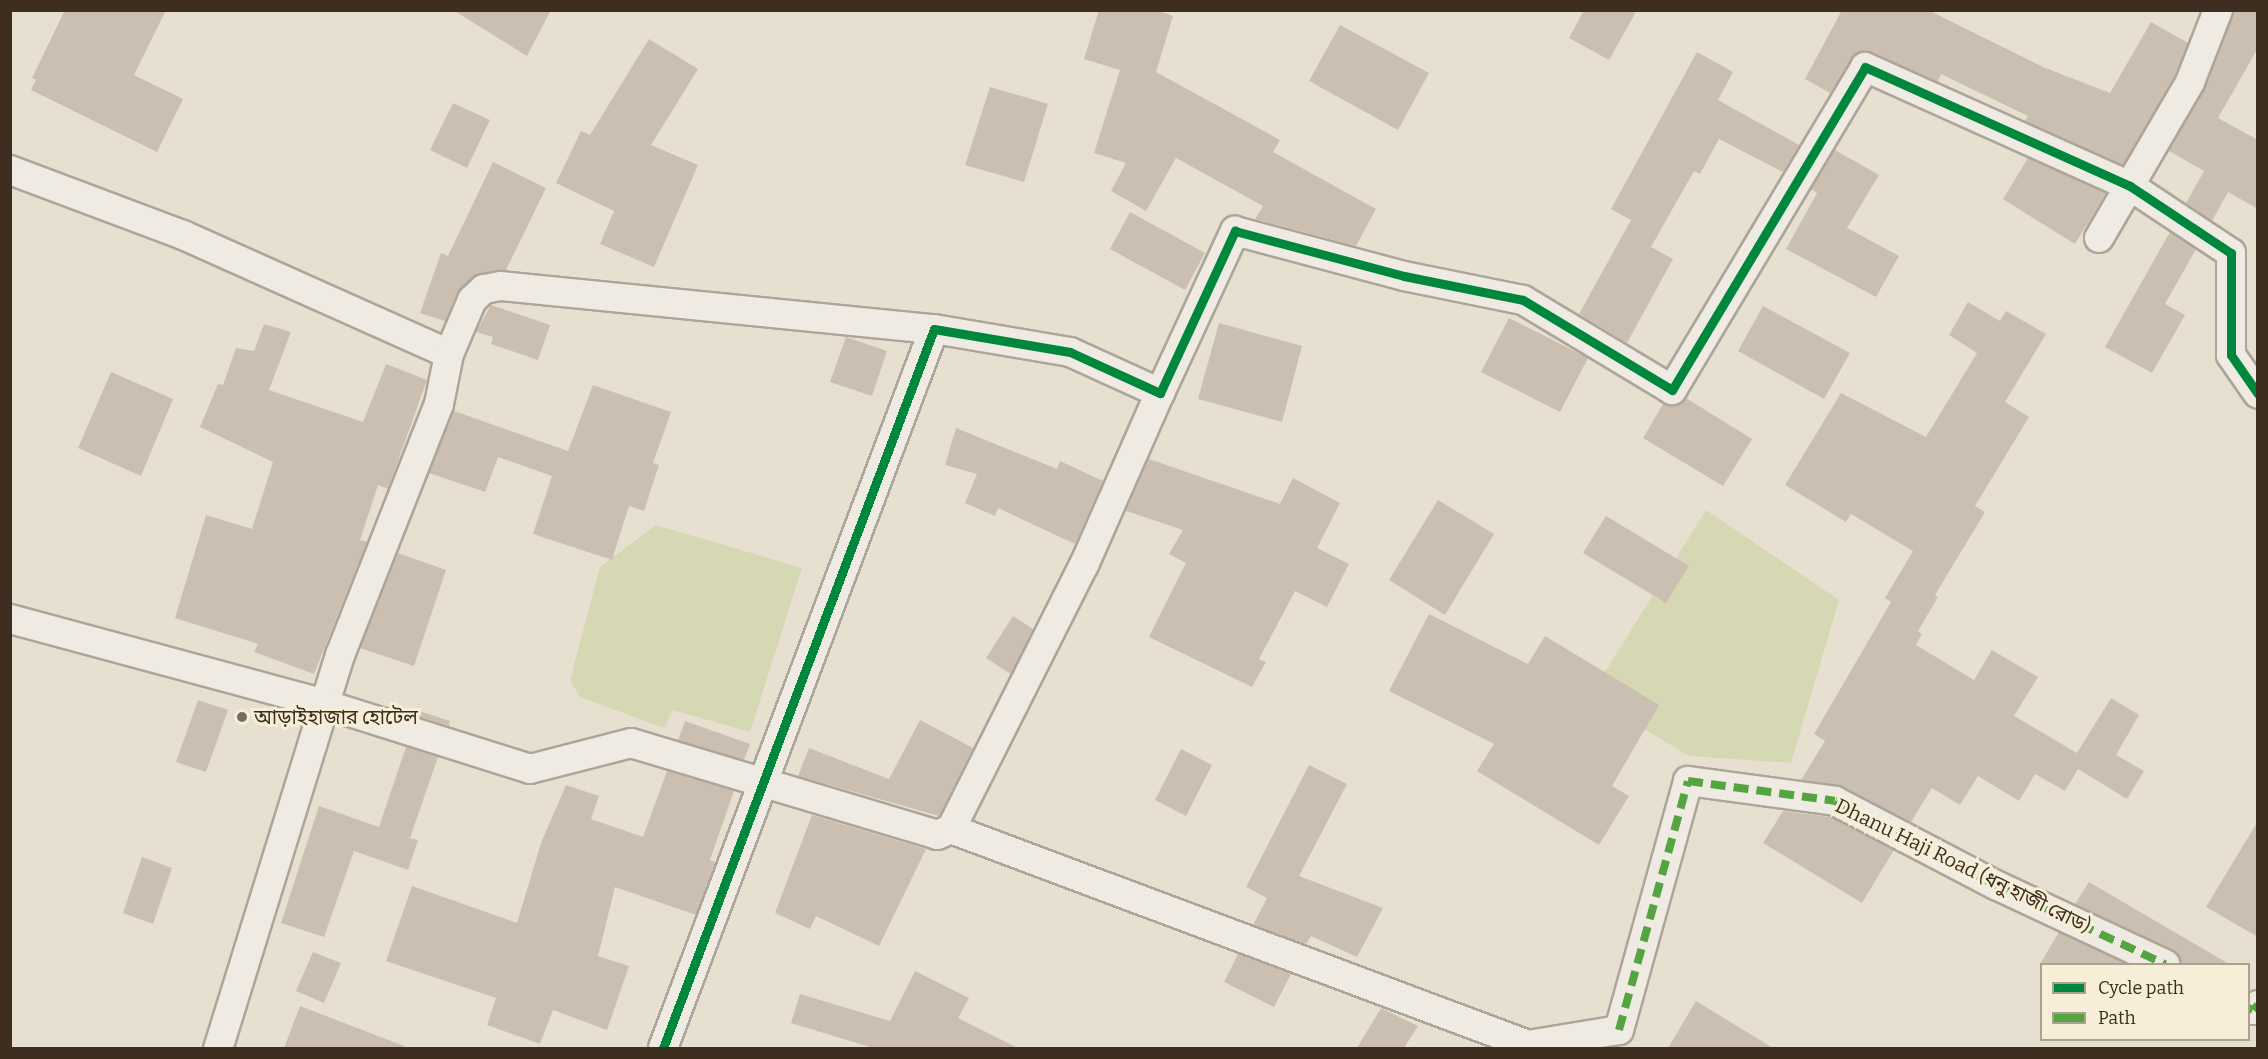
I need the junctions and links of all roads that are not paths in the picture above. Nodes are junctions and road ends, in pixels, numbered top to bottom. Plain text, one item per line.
1 (2218, 10) edge
2 (10, 170) edge
3 (2130, 186) junction
4 (2099, 238) dead end
5 (934, 329) junction
6 (448, 354) junction
7 (1160, 393) junction
8 (2258, 394) edge
9 (10, 619) edge
10 (324, 704) junction
11 (760, 785) junction
12 (951, 829) junction
13 (2163, 963) edge
14 (218, 1048) edge
15 (663, 1048) edge

1 - 3 street
2 - 6 street
3 - 4 street
3 - 7 street
3 - 8 street
5 - 6 street
5 - 7 street
5 - 11 street
6 - 10 street
7 - 12 street
9 - 10 street
10 - 11 street
10 - 14 street
11 - 12 street
11 - 15 street
12 - 13 street, Dhanu Haji Road (ধনু হাজী রোড)

